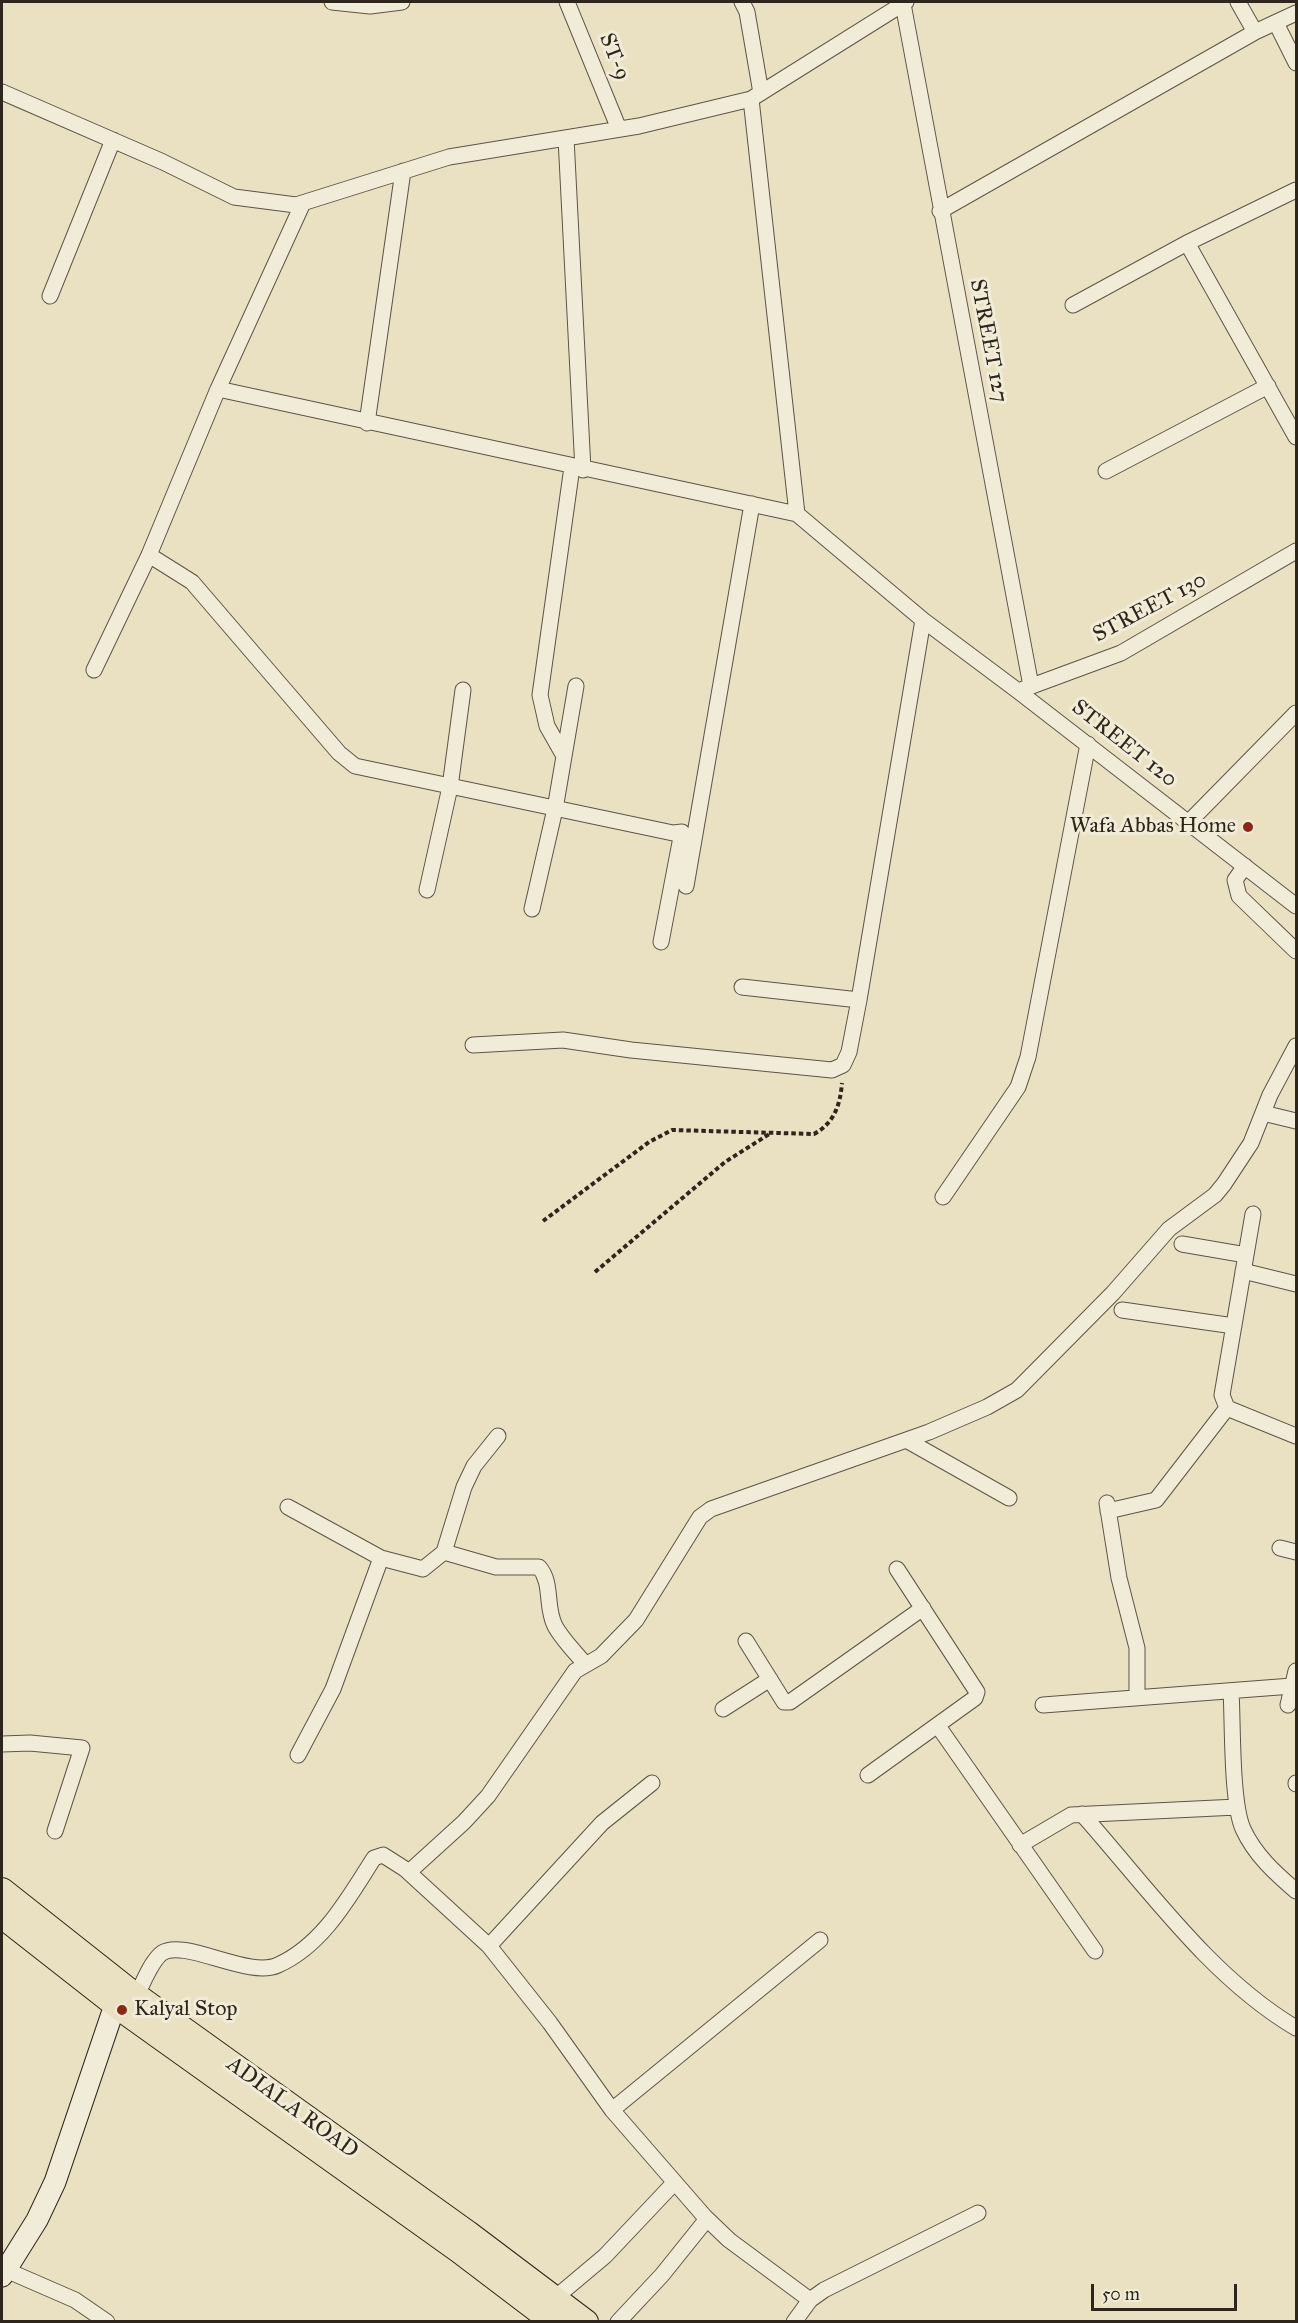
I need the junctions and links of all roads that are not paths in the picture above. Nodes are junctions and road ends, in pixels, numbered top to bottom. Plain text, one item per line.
1 (332, 2) edge
2 (402, 2) edge
3 (567, 2) edge
4 (742, 2) edge
5 (1238, 2) edge
6 (904, 3) edge
7 (1296, 13) edge
8 (1276, 23) junction
9 (1255, 32) junction
10 (1296, 63) edge
11 (2, 92) edge
12 (756, 96) junction
13 (619, 129) junction
14 (567, 138) junction
15 (113, 140) junction
16 (403, 171) junction
17 (1296, 190) edge
18 (303, 203) junction
19 (940, 211) junction
20 (1187, 243) junction
21 (50, 296) dead end
22 (1073, 305) dead end
23 (1268, 386) junction
24 (218, 389) junction
25 (367, 423) junction
26 (1296, 437) edge
27 (578, 468) junction
28 (1106, 471) dead end
29 (752, 504) junction
30 (797, 514) junction
31 (1296, 551) edge
32 (149, 555) junction
33 (922, 620) junction
34 (94, 670) dead end
35 (576, 686) dead end
36 (1025, 688) junction
37 (463, 690) dead end
38 (1296, 713) edge
39 (1088, 744) junction
40 (564, 756) junction
41 (450, 787) junction
42 (555, 809) junction
43 (701, 812) junction
44 (1188, 823) junction
45 (682, 832) junction
46 (1245, 866) junction
47 (686, 886) dead end
48 (427, 890) dead end
49 (1296, 906) edge
50 (532, 909) dead end
51 (661, 942) dead end
52 (1296, 951) edge
53 (742, 987) dead end
54 (859, 1000) junction
55 (473, 1045) dead end
56 (1296, 1046) edge
57 (1263, 1113) junction
58 (1296, 1121) edge
59 (943, 1197) dead end
60 (1253, 1214) dead end
61 (1182, 1244) dead end
62 (1246, 1255) junction
63 (1243, 1271) junction
64 (1296, 1284) edge
65 (1122, 1310) dead end
66 (1234, 1326) junction
67 (1227, 1408) junction
68 (498, 1436) dead end
69 (1296, 1436) edge
70 (908, 1440) junction
71 (1009, 1498) dead end
72 (288, 1507) dead end
73 (1280, 1548) dead end
74 (444, 1552) junction
75 (1296, 1552) edge
76 (381, 1558) junction
77 (897, 1569) dead end
78 (923, 1608) junction
79 (746, 1641) dead end
80 (585, 1664) junction
81 (1296, 1671) edge
82 (770, 1679) junction
83 (1292, 1686) junction
84 (1231, 1691) junction
85 (1137, 1698) junction
86 (1043, 1705) dead end
87 (1288, 1705) dead end
88 (723, 1709) dead end
89 (938, 1726) junction
90 (2, 1744) edge
91 (298, 1755) dead end
92 (868, 1775) dead end
93 (651, 1783) dead end
94 (1237, 1807) junction
95 (1082, 1814) junction
96 (55, 1831) dead end
97 (1020, 1845) junction
98 (409, 1872) junction
99 (2, 1890) edge
100 (1296, 1891) edge
101 (2, 1916) edge
102 (820, 1940) dead end
103 (489, 1946) junction
104 (1095, 1951) dead end
105 (126, 1997) junction
106 (1296, 2028) edge
107 (612, 2110) junction
108 (675, 2183) junction
109 (978, 2213) dead end
110 (707, 2219) junction
111 (4, 2273) edge
112 (810, 2300) junction
113 (554, 2310) edge
114 (107, 2322) edge
115 (586, 2322) edge
116 (618, 2322) edge
117 (794, 2322) edge

1 - 2 street
3 - 13 street, ST-9
4 - 12 street
5 - 9 street
6 - 12 street
6 - 19 street, STREET 127
7 - 8 street
8 - 9 street
8 - 10 street
9 - 19 street
11 - 15 street
12 - 13 street
12 - 30 street
13 - 14 street
14 - 16 street
14 - 27 street
15 - 18 street
15 - 21 street
16 - 18 street
16 - 25 street
17 - 20 street
18 - 24 street
19 - 36 street, STREET 127
20 - 22 street
20 - 23 street
23 - 26 street
23 - 28 street
24 - 25 street
24 - 32 street
25 - 27 street
27 - 29 street
27 - 40 street
29 - 30 street
29 - 43 street
30 - 33 street, STREET 120
31 - 36 street, STREET 130
32 - 34 street
32 - 41 street
33 - 36 street, STREET 120
33 - 54 street
35 - 40 street
36 - 39 street, STREET 120
37 - 41 street
38 - 44 street
39 - 44 street, STREET 120
39 - 59 street
40 - 42 street
41 - 42 street
41 - 48 street
42 - 45 street
42 - 50 street
43 - 45 street
43 - 47 street
44 - 46 street, STREET 120
45 - 51 street
46 - 49 street, STREET 120
46 - 52 street
53 - 54 street
54 - 55 street
56 - 57 street
57 - 58 street
57 - 70 street
60 - 62 street
61 - 62 street
62 - 63 street
63 - 64 street
63 - 66 street
65 - 66 street
66 - 67 street
67 - 69 street
67 - 85 street
68 - 74 street
70 - 71 street
70 - 80 street
72 - 76 street
73 - 75 street
74 - 76 street
74 - 80 street
76 - 91 street
77 - 78 street
78 - 82 street
78 - 89 street
79 - 82 street
80 - 98 street
81 - 83 street
82 - 88 street
83 - 84 street
83 - 87 street
84 - 85 street
84 - 94 street
85 - 86 street
89 - 92 street
89 - 97 street
90 - 96 street
93 - 103 street
94 - 95 street
94 - 100 street
95 - 97 street
95 - 106 street
97 - 104 street
98 - 103 street
98 - 105 street
99 - 105 main road, ADIALA ROAD
101 - 105 main road, ADIALA ROAD
102 - 107 street
103 - 107 street
105 - 111 main road
105 - 113 main road, ADIALA ROAD
107 - 108 street
108 - 110 street
108 - 113 street
109 - 112 street
110 - 112 street
110 - 116 street
111 - 114 street
112 - 117 street
113 - 115 main road, ADIALA ROAD

